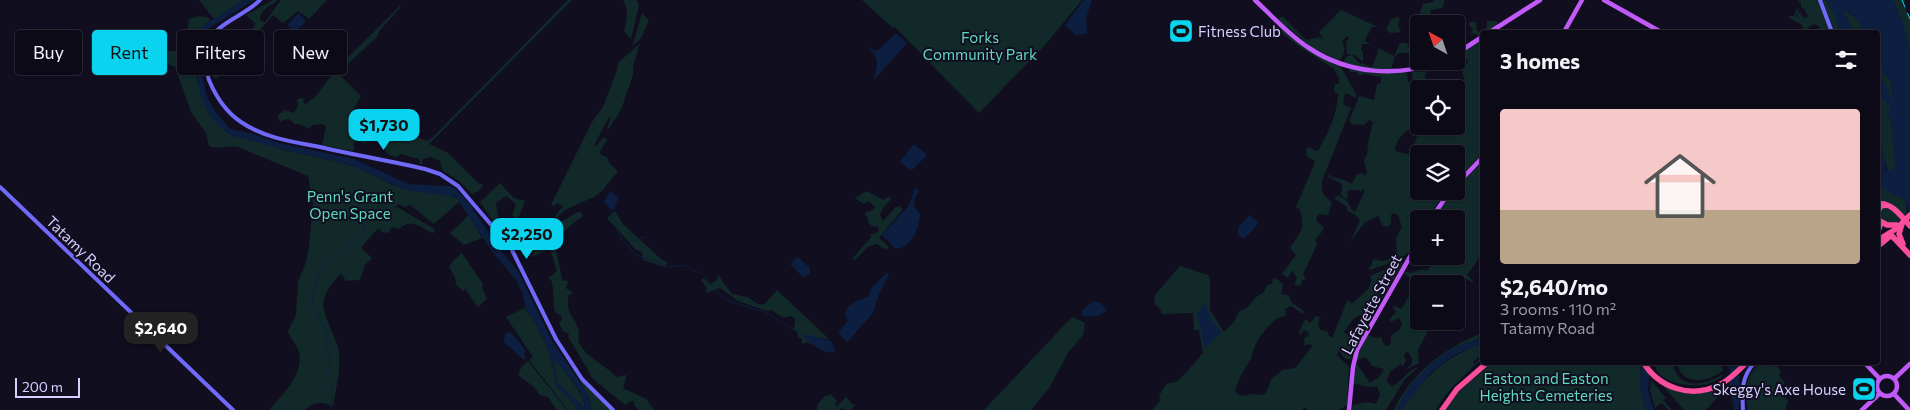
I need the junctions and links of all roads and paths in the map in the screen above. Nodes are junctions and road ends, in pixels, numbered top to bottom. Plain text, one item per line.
1 (260, 0) edge
2 (1255, 0) edge
3 (1540, 0) edge
4 (1582, 0) edge
5 (1604, 0) edge
6 (1820, 0) edge
7 (1493, 30) edge
8 (1565, 30) edge
9 (1657, 30) edge
10 (1831, 30) edge
11 (1480, 38) edge
12 (1465, 48) edge
13 (1410, 70) edge
14 (1480, 160) edge
15 (1465, 176) edge
16 (0, 188) edge
17 (1880, 204) edge
18 (1888, 205) junction
19 (1880, 208) edge
20 (1910, 216) edge
21 (1880, 221) edge
22 (1901, 224) junction
23 (1910, 226) edge
24 (1880, 235) edge
25 (1880, 245) edge
26 (1907, 249) edge
27 (1910, 254) edge
28 (1410, 257) edge
29 (1910, 364) edge
30 (1481, 365) edge
31 (1485, 365) edge
32 (1648, 365) edge
33 (1743, 365) edge
34 (1867, 365) edge
35 (1880, 379) junction
36 (1894, 379) junction
37 (1879, 394) junction
38 (1894, 394) junction
39 (233, 410) edge
40 (613, 410) edge
41 (1349, 410) edge
42 (1441, 410) edge
43 (1743, 410) edge
44 (1862, 410) edge
45 (1909, 410) edge

1 - 40 main road
2 - 13 main road
3 - 7 main road
4 - 8 main road
5 - 9 main road
6 - 10 main road
11 - 12 main road
14 - 15 main road
16 - 39 main road, Tatamy Road
17 - 18 highway
18 - 19 highway
18 - 23 highway
20 - 22 highway, bridge
21 - 22 highway
22 - 24 highway
22 - 26 highway
25 - 26 highway
26 - 27 highway
28 - 41 main road, Lafayette Street
29 - 36 main road
30 - 42 highway
31 - 42 highway
32 - 33 highway
33 - 43 main road
34 - 35 main road
35 - 36 main road
35 - 37 main road
36 - 38 main road
37 - 38 main road
37 - 44 main road
38 - 45 main road

